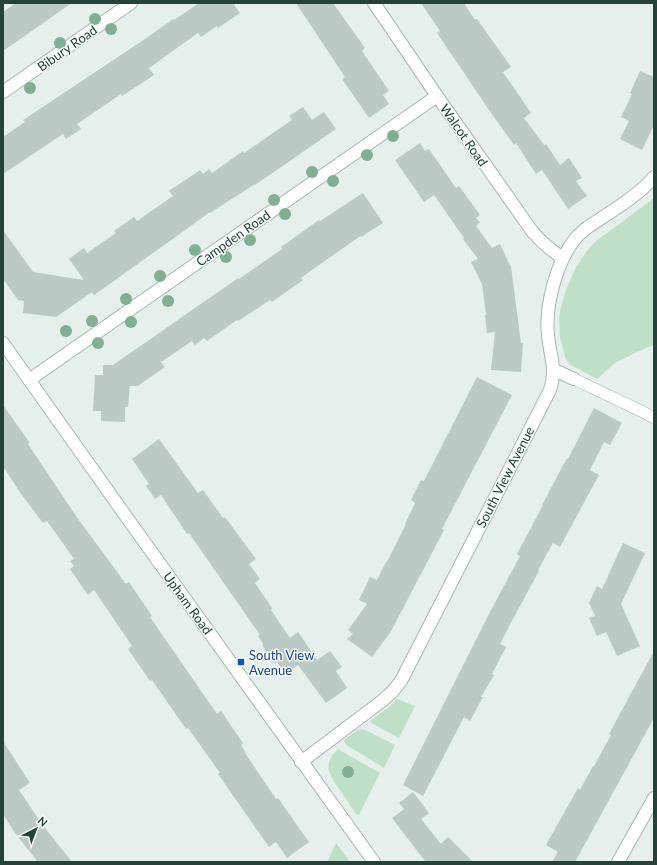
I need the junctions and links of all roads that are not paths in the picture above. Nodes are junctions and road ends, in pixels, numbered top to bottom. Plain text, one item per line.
1 (131, 3) edge
2 (374, 3) edge
3 (3, 92) edge
4 (437, 96) junction
5 (654, 177) edge
6 (563, 258) junction
7 (3, 343) edge
8 (554, 370) junction
9 (574, 379) joint
10 (29, 380) junction
11 (654, 418) edge
12 (301, 762) junction
13 (654, 798) edge
14 (374, 862) edge
15 (618, 862) edge

1 - 3 street, Bibury Road
2 - 4 street, Walcot Road
4 - 6 street, Walcot Road
4 - 10 street, Campden Road
5 - 6 street, South View Avenue
6 - 8 street, South View Avenue
7 - 10 street, Upham Road
8 - 9 street
8 - 12 street, South View Avenue
9 - 11 lane
10 - 12 street, Upham Road
12 - 14 street, Upham Road
13 - 15 street

